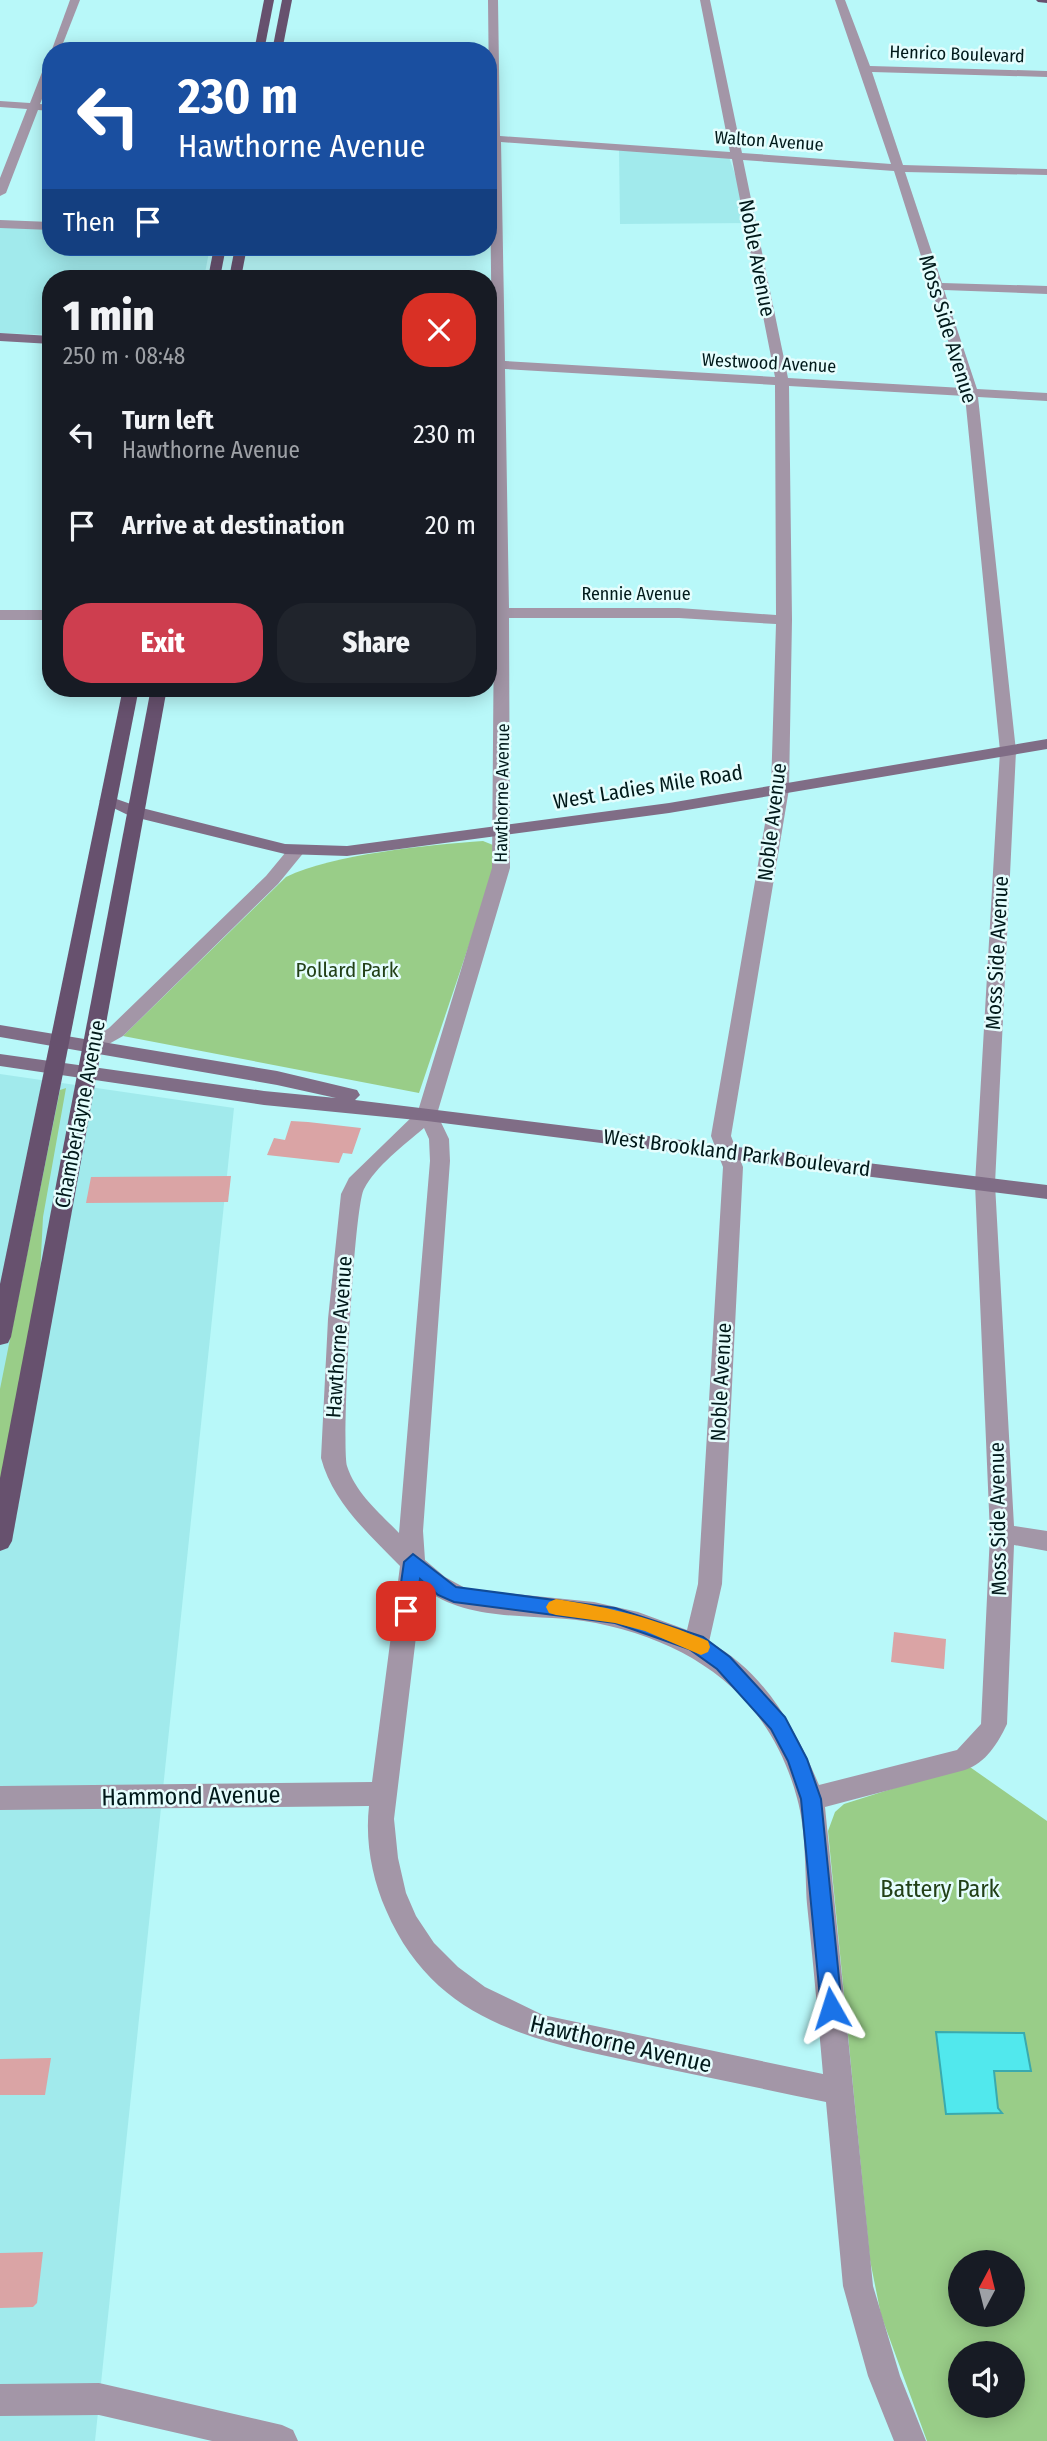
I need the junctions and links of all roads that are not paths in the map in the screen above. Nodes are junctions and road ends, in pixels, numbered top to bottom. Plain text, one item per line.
1 (75, 0) edge
2 (270, 0) edge
3 (287, 0) edge
4 (493, 0) edge
5 (705, 0) edge
6 (840, 0) edge
7 (1041, 0) edge
8 (1047, 0) edge
9 (59, 42) edge
10 (262, 42) edge
11 (279, 42) edge
12 (493, 42) edge
13 (866, 69) junction
14 (1047, 75) edge
15 (42, 84) edge
16 (0, 104) edge
17 (33, 107) junction
18 (42, 108) edge
19 (497, 138) edge
20 (737, 156) junction
21 (898, 168) junction
22 (1047, 172) edge
23 (0, 193) edge
24 (0, 224) edge
25 (42, 226) edge
26 (935, 286) junction
27 (1047, 290) edge
28 (0, 337) edge
29 (42, 339) edge
30 (497, 365) edge
31 (782, 381) junction
32 (971, 392) junction
33 (1047, 397) edge
34 (497, 613) edge
35 (0, 615) edge
36 (42, 615) edge
37 (784, 620) junction
38 (497, 695) edge
39 (129, 697) edge
40 (157, 697) edge
41 (1047, 744) edge
42 (1008, 751) junction
43 (780, 789) junction
44 (108, 801) junction
45 (136, 812) junction
46 (502, 832) junction
47 (296, 851) junction
48 (0, 1031) edge
49 (60, 1040) junction
50 (93, 1045) junction
51 (0, 1060) edge
52 (55, 1068) junction
53 (88, 1073) junction
54 (426, 1114) junction
55 (728, 1152) junction
56 (985, 1184) junction
57 (1047, 1192) edge
58 (0, 1337) edge
59 (1002, 1534) junction
60 (0, 1541) edge
61 (1047, 1541) edge
62 (413, 1562) junction
63 (696, 1643) junction
64 (383, 1794) junction
65 (0, 1798) edge
66 (811, 1799) junction
67 (839, 2091) junction
68 (0, 2400) edge
69 (282, 2441) edge
70 (910, 2441) edge

1 - 9 street
2 - 10 main road
3 - 11 main road
4 - 12 street, Hawthorne Avenue
5 - 20 street, Noble Avenue
6 - 13 street, Moss Side Avenue
7 - 8 main road
13 - 14 street, Henrico Boulevard
13 - 21 street, Moss Side Avenue
15 - 17 street
16 - 17 street
17 - 18 street
17 - 23 street
19 - 20 street, Walton Avenue
20 - 21 street, Walton Avenue
20 - 31 street, Noble Avenue
21 - 22 street, Walton Avenue
21 - 26 street, Moss Side Avenue
24 - 25 street
26 - 27 street
26 - 32 street, Moss Side Avenue
28 - 29 main road
30 - 31 street, Westwood Avenue
31 - 32 street, Westwood Avenue
31 - 37 street, Noble Avenue
32 - 33 street, Westwood Avenue
32 - 42 street, Moss Side Avenue
34 - 37 street, Rennie Avenue
35 - 36 street
37 - 43 street, Noble Avenue
38 - 46 street, Hawthorne Avenue
39 - 44 main road, Chamberlayne Avenue
40 - 45 main road, Chamberlayne Avenue
41 - 42 main road, West Ladies Mile Road
42 - 43 main road, West Ladies Mile Road
42 - 56 street, Moss Side Avenue
43 - 46 main road, West Ladies Mile Road
43 - 55 street, Noble Avenue
44 - 45 main road, West Ladies Mile Road
44 - 49 main road, Chamberlayne Avenue
45 - 47 main road, West Ladies Mile Road
45 - 50 main road, Chamberlayne Avenue
46 - 47 main road, West Ladies Mile Road
46 - 54 street, Hawthorne Avenue
47 - 50 street
48 - 49 main road, West Brookland Park Boulevard
49 - 50 main road, West Brookland Park Boulevard
49 - 52 main road, Chamberlayne Avenue
50 - 53 main road, Chamberlayne Avenue
50 - 54 main road, West Brookland Park Boulevard
51 - 52 main road, West Brookland Park Boulevard
52 - 53 main road, West Brookland Park Boulevard
52 - 58 main road, Chamberlayne Avenue
53 - 54 main road, West Brookland Park Boulevard
53 - 60 main road, Chamberlayne Avenue
54 - 55 main road, West Brookland Park Boulevard
54 - 62 street, Hawthorne Avenue
54 - 62 street, Hawthorne Avenue
55 - 56 main road, West Brookland Park Boulevard
55 - 63 street, Noble Avenue
56 - 57 main road, West Brookland Park Boulevard
56 - 59 street, Moss Side Avenue
59 - 61 street
59 - 66 street, Moss Side Avenue
62 - 63 street
62 - 64 street, Hawthorne Avenue
63 - 66 street
64 - 65 street, Hammond Avenue
64 - 67 street, Hawthorne Avenue
66 - 67 street
67 - 70 street
68 - 69 street

